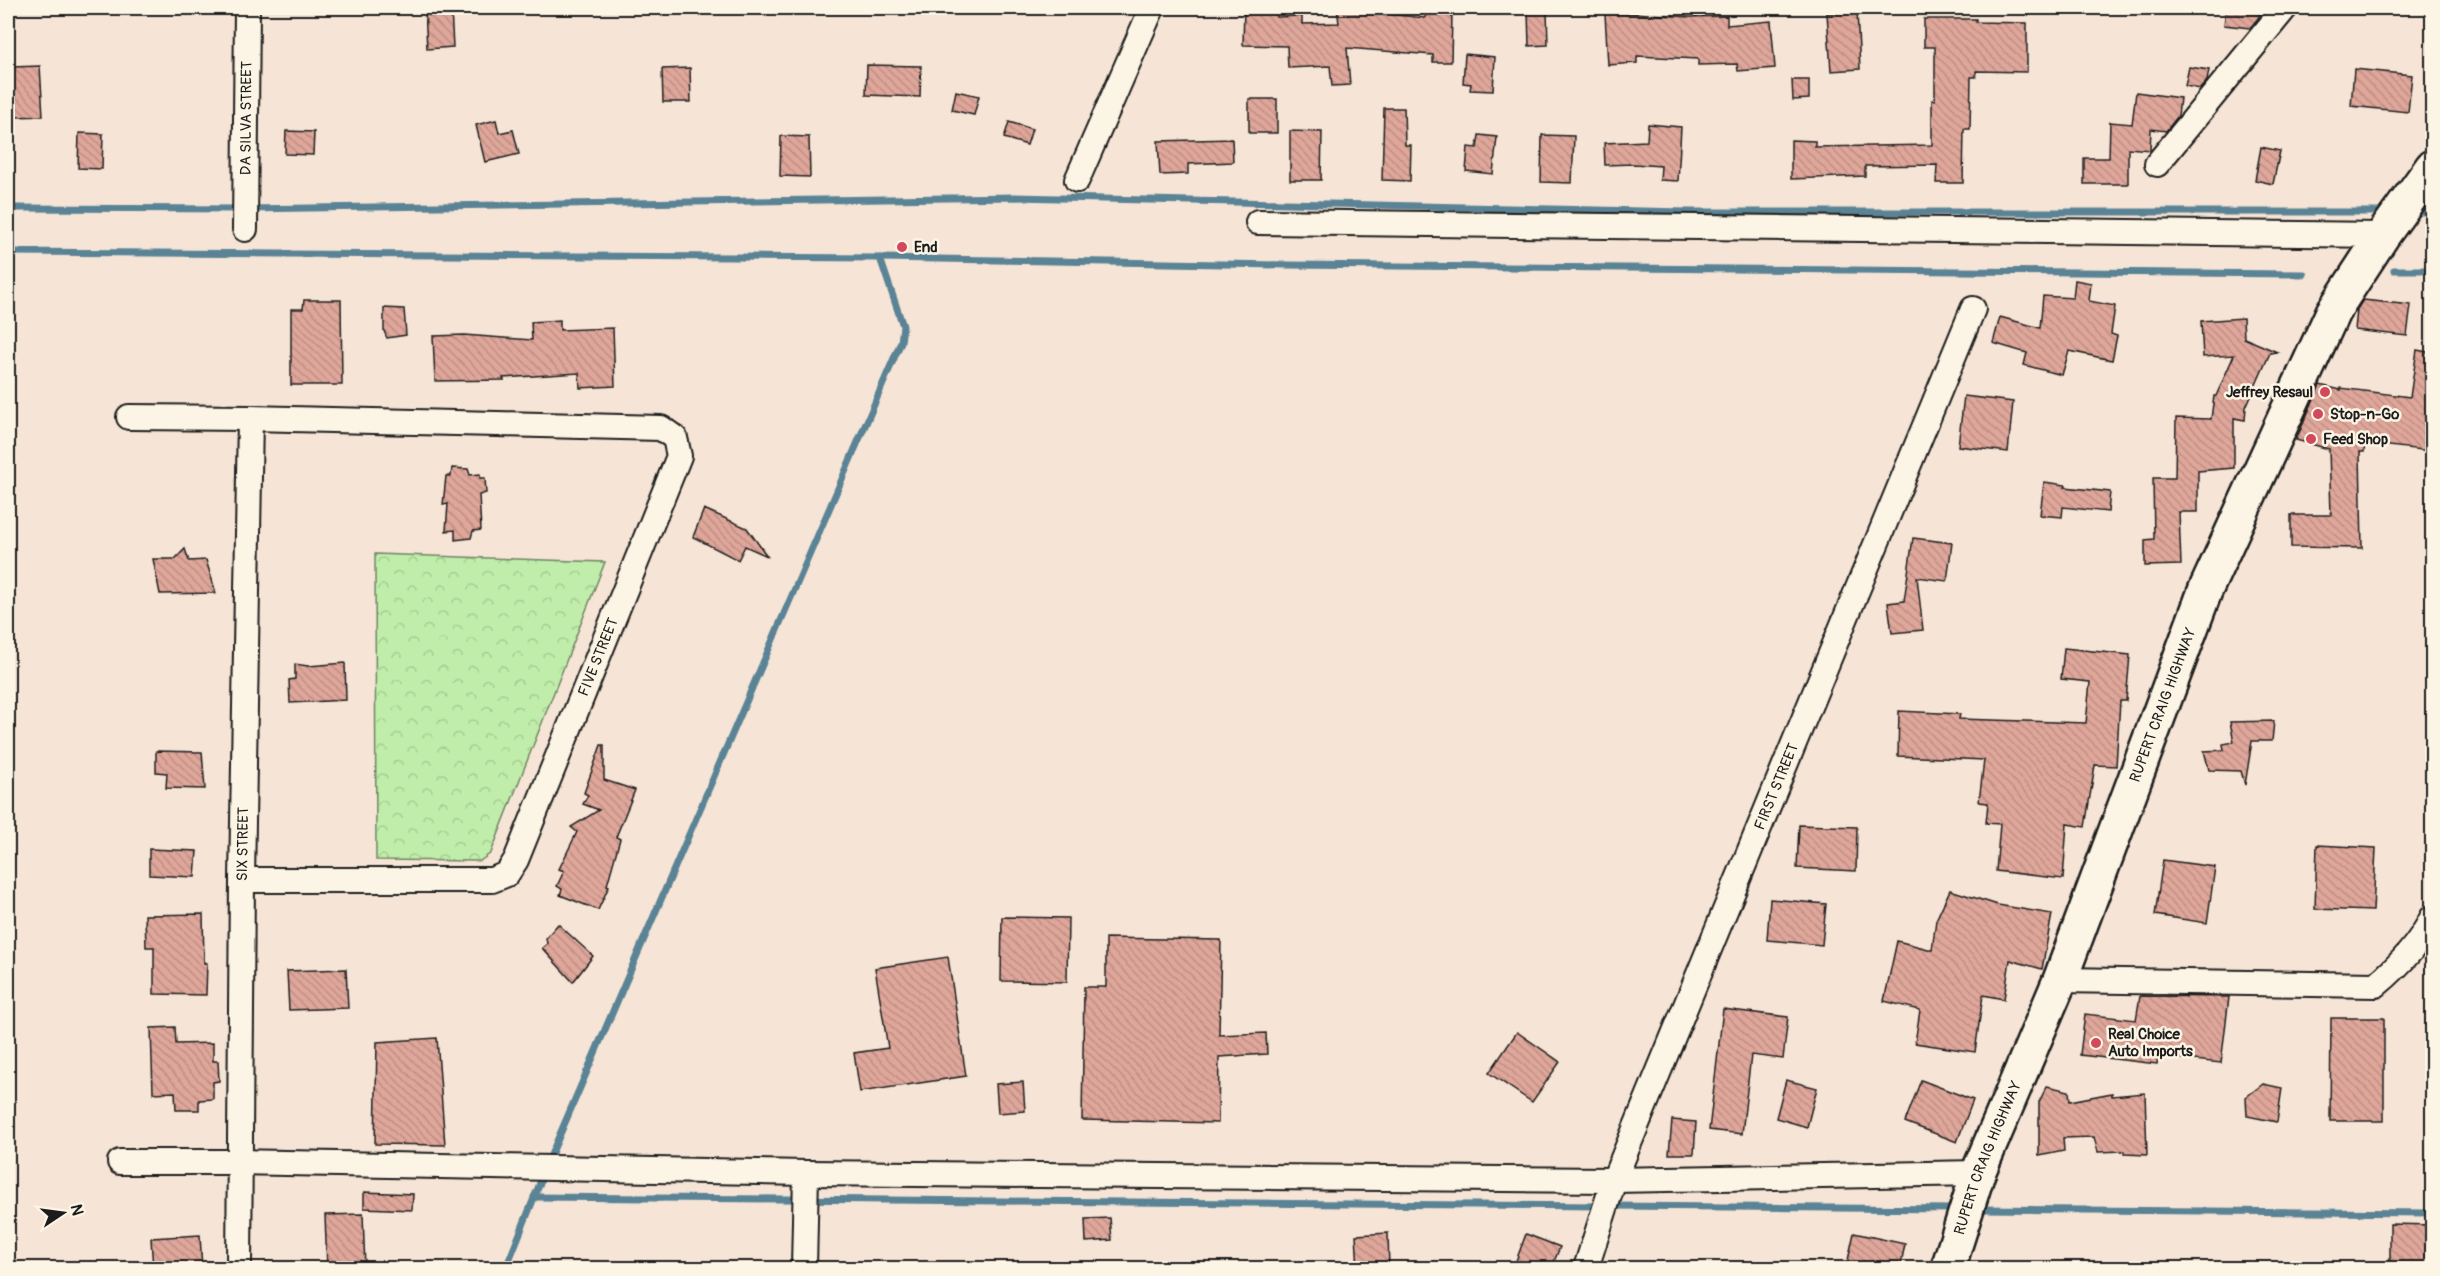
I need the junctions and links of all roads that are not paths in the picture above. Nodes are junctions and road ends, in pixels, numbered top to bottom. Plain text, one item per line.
1 (247, 8) edge
2 (1152, 8) edge
3 (2285, 8) edge
4 (2157, 164) dead end
5 (2433, 167) edge
6 (1077, 180) dead end
7 (2397, 216) junction
8 (1258, 222) dead end
9 (245, 229) dead end
10 (1973, 309) dead end
11 (129, 417) dead end
12 (250, 418) junction
13 (242, 880) junction
14 (2433, 918) edge
15 (2060, 980) junction
16 (120, 1162) dead end
17 (240, 1162) junction
18 (806, 1173) junction
19 (1978, 1173) junction
20 (1614, 1180) junction
21 (239, 1269) edge
22 (804, 1269) edge
23 (1586, 1269) edge
24 (1948, 1269) edge

1 - 9 street, DA SILVA STREET
2 - 6 street
3 - 4 street
5 - 7 main road, RUPERT CRAIG HIGHWAY
7 - 8 street
7 - 15 main road, RUPERT CRAIG HIGHWAY
10 - 20 street, FIRST STREET
11 - 12 street
12 - 13 street, SIX STREET
12 - 13 street, FIVE STREET
13 - 17 street, SIX STREET
14 - 15 street
15 - 19 main road, RUPERT CRAIG HIGHWAY
16 - 17 street
17 - 18 street
17 - 21 street, SIX STREET
18 - 20 street
18 - 22 street
19 - 20 street
19 - 24 main road, RUPERT CRAIG HIGHWAY
20 - 23 street, FIRST STREET

